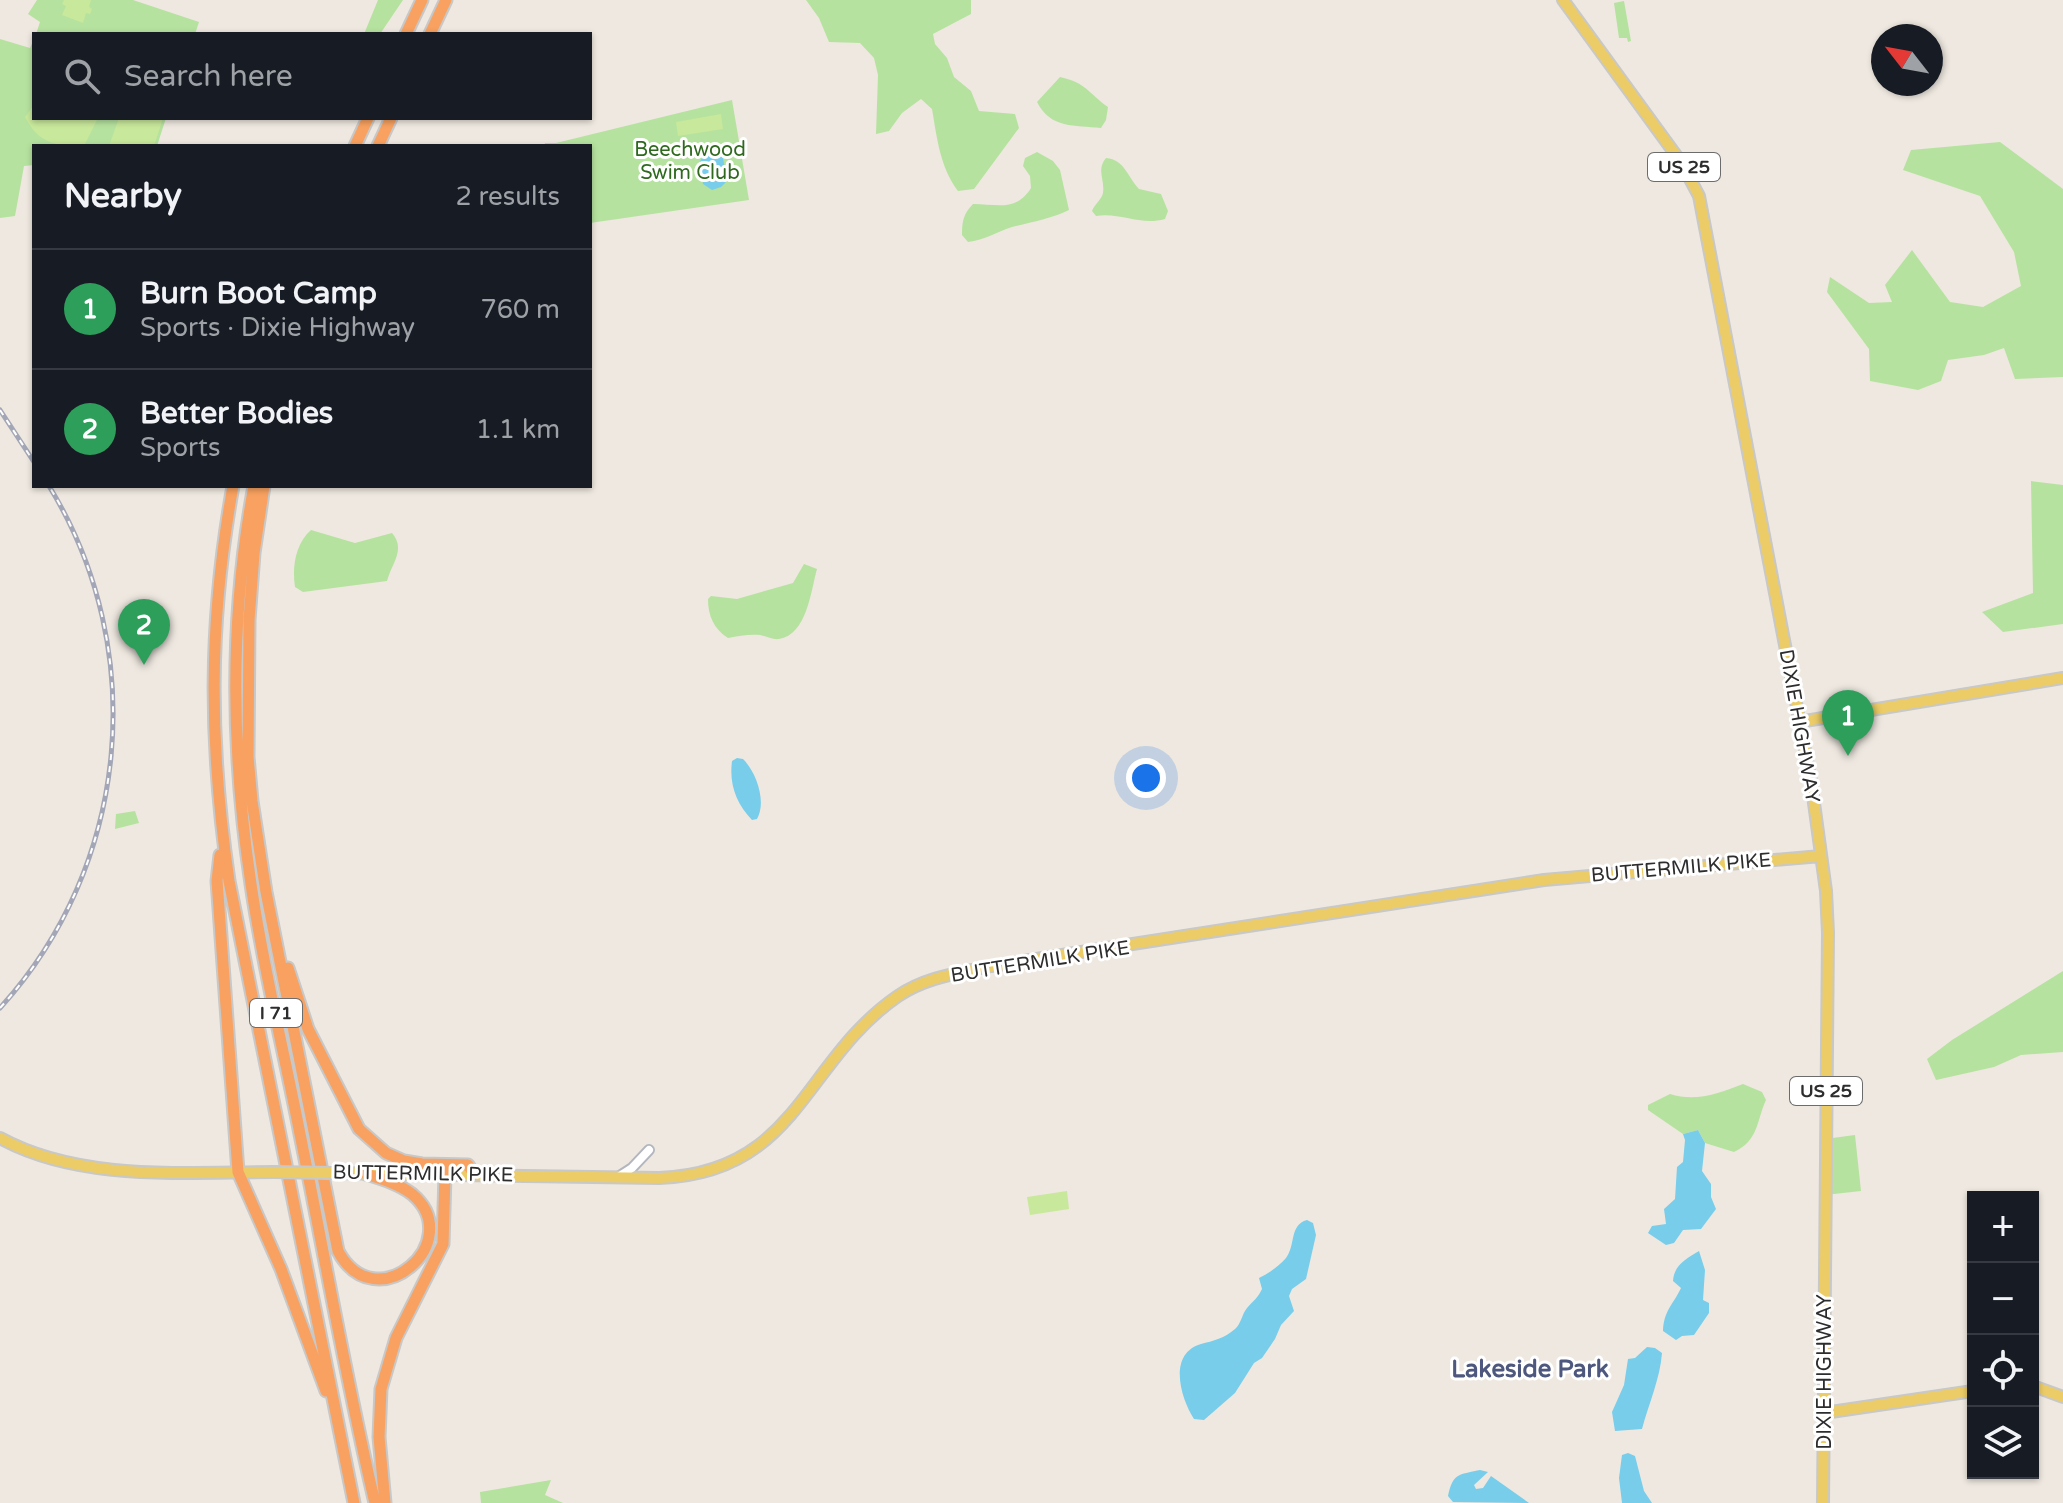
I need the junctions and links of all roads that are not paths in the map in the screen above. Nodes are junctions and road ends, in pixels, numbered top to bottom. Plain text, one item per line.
1 (422, 0) edge
2 (446, 0) edge
3 (1563, 0) edge
4 (407, 32) edge
5 (431, 32) edge
6 (367, 120) edge
7 (390, 120) edge
8 (356, 144) edge
9 (379, 144) edge
10 (233, 488) edge
11 (254, 488) edge
12 (263, 488) edge
13 (253, 519) junction
14 (2063, 678) edge
15 (1799, 722) junction
16 (248, 733) junction
17 (222, 838) junction
18 (1821, 856) junction
19 (0, 1138) edge
20 (649, 1150) dead end
21 (238, 1172) junction
22 (366, 1174) junction
23 (445, 1174) junction
24 (474, 1174) junction
25 (618, 1177) junction
26 (2039, 1388) edge
27 (1967, 1392) edge
28 (2063, 1397) edge
29 (1824, 1413) junction
30 (338, 1422) junction
31 (354, 1503) edge
32 (375, 1503) edge
33 (385, 1503) edge
34 (1823, 1503) edge

1 - 4 highway
2 - 5 highway
3 - 15 main road, DIXIE HIGHWAY / US 25
6 - 8 highway
7 - 9 highway
10 - 17 highway, I 71
11 - 13 highway, I 71
12 - 13 highway
13 - 16 highway
13 - 32 highway, I 71
14 - 15 main road
15 - 18 main road, DIXIE HIGHWAY / US 25
16 - 22 highway
16 - 24 highway
17 - 21 highway
17 - 30 highway, I 71
18 - 25 main road, BUTTERMILK PIKE
18 - 29 main road, DIXIE HIGHWAY / US 25
19 - 21 main road, BUTTERMILK PIKE
20 - 25 street
21 - 22 main road, BUTTERMILK PIKE, bridge
21 - 30 highway
22 - 23 main road, BUTTERMILK PIKE
23 - 24 main road, BUTTERMILK PIKE
23 - 33 highway
24 - 25 main road, BUTTERMILK PIKE
26 - 28 main road
27 - 29 main road
29 - 34 main road, DIXIE HIGHWAY / US 25
30 - 31 highway, I 71

